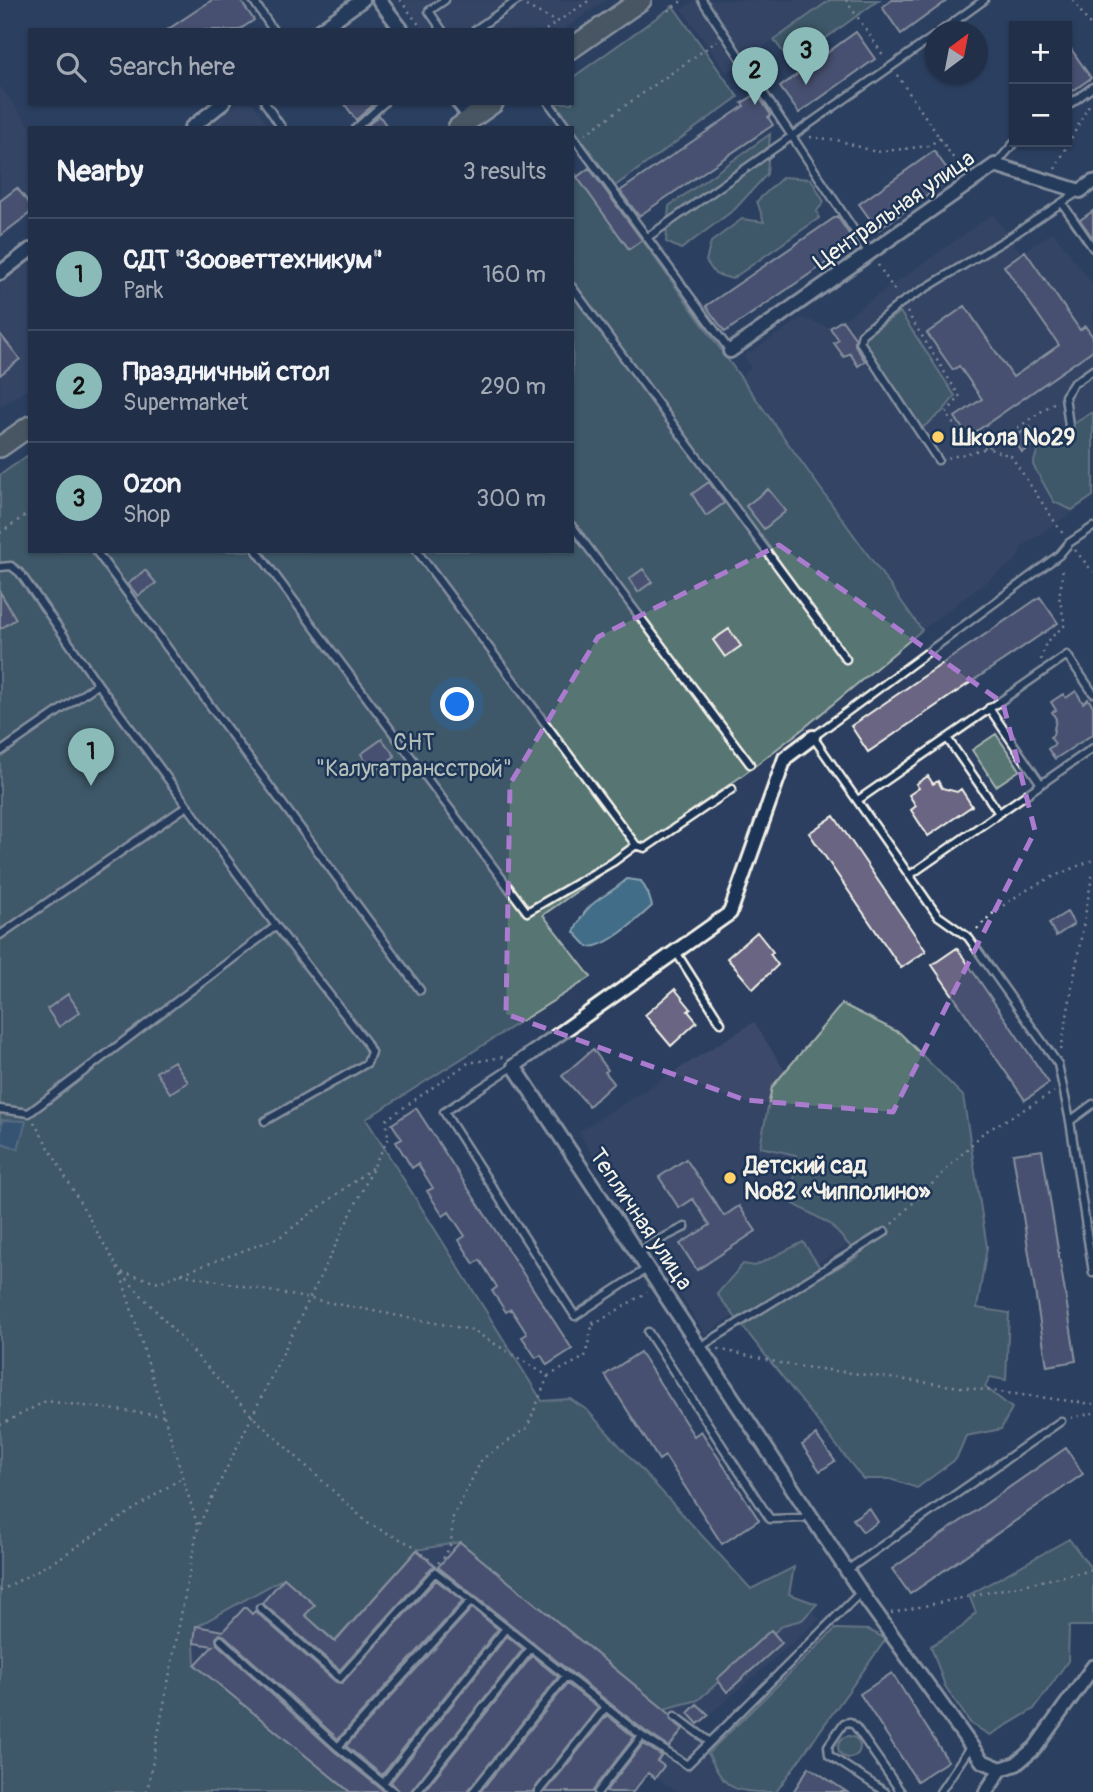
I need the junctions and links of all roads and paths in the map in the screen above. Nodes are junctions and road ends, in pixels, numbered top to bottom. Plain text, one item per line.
1 (253, 0) edge
2 (362, 0) edge
3 (379, 0) edge
4 (400, 0) edge
5 (445, 0) edge
6 (590, 0) edge
7 (641, 0) edge
8 (683, 0) edge
9 (702, 0) edge
10 (845, 0) edge
11 (984, 0) edge
12 (1073, 0) edge
13 (517, 1) edge
14 (668, 11) dead end
15 (955, 21) edge
16 (557, 22) junction
17 (272, 28) edge
18 (323, 28) edge
19 (400, 28) edge
20 (421, 28) edge
21 (441, 28) edge
22 (478, 28) edge
23 (549, 28) edge
24 (1093, 30) edge
25 (725, 35) junction
26 (925, 42) edge
27 (574, 47) edge
28 (891, 66) junction
29 (1093, 87) edge
30 (1093, 97) edge
31 (1072, 102) edge
32 (220, 105) edge
33 (266, 105) edge
34 (382, 105) edge
35 (490, 105) edge
36 (550, 105) edge
37 (466, 119) edge
38 (194, 126) edge
39 (281, 126) edge
40 (358, 126) edge
41 (566, 126) edge
42 (793, 135) junction
43 (941, 136) junction
44 (574, 138) edge
45 (1010, 147) edge
46 (995, 164) junction
47 (969, 181) junction
48 (1049, 181) junction
49 (1093, 182) edge
50 (1080, 191) junction
51 (1062, 203) junction
52 (648, 237) junction
53 (1093, 248) edge
54 (28, 252) edge
55 (869, 253) junction
56 (0, 273) edge
57 (574, 290) edge
58 (901, 303) junction
59 (730, 351) joint
60 (1093, 370) edge
61 (1065, 396) junction
62 (1069, 426) dead end
63 (28, 427) edge
64 (0, 447) edge
65 (988, 449) junction
66 (937, 460) joint
67 (28, 513) edge
68 (1093, 527) edge
69 (574, 529) edge
70 (0, 533) edge
71 (1069, 543) junction
72 (97, 553) edge
73 (258, 553) edge
74 (418, 553) edge
75 (1059, 555) junction
76 (0, 567) edge
77 (1093, 572) edge
78 (846, 659) dead end
79 (1036, 676) junction
80 (98, 684) junction
81 (1093, 693) edge
82 (989, 708) junction
83 (813, 737) junction
84 (947, 737) junction
85 (1093, 748) edge
86 (0, 752) edge
87 (750, 764) dead end
88 (1041, 784) junction
89 (732, 789) dead end
90 (858, 800) junction
91 (187, 806) junction
92 (999, 813) junction
93 (636, 845) junction
94 (1093, 860) edge
95 (1093, 871) edge
96 (909, 875) junction
97 (276, 926) junction
98 (0, 935) edge
99 (968, 937) junction
100 (676, 952) junction
101 (420, 990) dead end
102 (721, 1023) dead end
103 (519, 1063) junction
104 (1058, 1064) junction
105 (1062, 1087) junction
106 (1093, 1104) edge
107 (0, 1109) edge
108 (29, 1113) junction
109 (265, 1121) dead end
110 (1070, 1121) junction
111 (374, 1166) junction
112 (1089, 1225) edge
113 (685, 1227) dead end
114 (885, 1232) joint
115 (640, 1255) junction
116 (648, 1268) junction
117 (120, 1272) junction
118 (1093, 1273) edge
119 (181, 1274) junction
120 (659, 1285) junction
121 (309, 1298) junction
122 (598, 1301) junction
123 (592, 1325) junction
124 (648, 1332) dead end
125 (700, 1347) junction
126 (548, 1376) junction
127 (1093, 1405) edge
128 (1093, 1413) edge
129 (164, 1416) junction
130 (252, 1416) junction
131 (1061, 1421) joint
132 (0, 1424) edge
133 (183, 1477) junction
134 (809, 1511) junction
135 (198, 1527) junction
136 (847, 1570) junction
137 (1093, 1570) edge
138 (0, 1591) edge
139 (861, 1592) junction
140 (471, 1601) junction
141 (260, 1608) dead end
142 (878, 1615) junction
143 (506, 1628) junction
144 (221, 1640) dead end
145 (531, 1648) junction
146 (1093, 1667) edge
147 (566, 1676) junction
148 (606, 1707) junction
149 (675, 1716) dead end
150 (642, 1737) junction
151 (710, 1742) junction
152 (971, 1746) junction
153 (338, 1747) junction
154 (1001, 1769) junction
155 (383, 1783) junction
156 (147, 1792) edge
157 (394, 1792) edge
158 (416, 1792) edge
159 (473, 1792) edge
160 (538, 1792) edge
161 (598, 1792) edge
162 (886, 1792) edge
163 (901, 1792) edge
164 (940, 1792) edge
165 (986, 1792) edge

1 - 17 lane
2 - 18 street
3 - 19 street
4 - 20 path
5 - 21 lane
6 - 16 path
7 - 27 main road
8 - 14 path
9 - 25 lane
10 - 28 path
11 - 15 lane
12 - 24 path
13 - 16 path
13 - 22 lane
16 - 23 path
25 - 42 lane
25 - 44 path
26 - 28 lane
28 - 42 lane
28 - 43 path
29 - 31 lane
30 - 48 path
32 - 38 street
33 - 39 lane
34 - 40 lane
35 - 37 main road
36 - 41 lane
42 - 43 path
42 - 52 lane
42 - 55 lane
43 - 47 path
44 - 52 lane
45 - 46 lane
46 - 47 street, Центральная улица
46 - 48 street, Центральная улица
47 - 55 street, Центральная улица
48 - 50 street, Центральная улица
49 - 50 street
50 - 51 lane
51 - 53 lane
51 - 58 lane
52 - 59 lane
54 - 56 street
55 - 58 path
55 - 59 street, Центральная улица
57 - 78 lane
58 - 65 path
58 - 66 lane
60 - 61 lane
61 - 62 lane
61 - 65 path
63 - 64 main road
65 - 66 path
65 - 71 path
67 - 70 path
68 - 71 lane
69 - 87 lane
71 - 75 lane
71 - 77 path
72 - 101 lane
73 - 93 lane
74 - 93 lane
75 - 79 path
75 - 83 lane
76 - 80 lane
79 - 81 lane
79 - 82 lane
80 - 86 lane
80 - 91 lane
82 - 84 lane
82 - 88 lane
83 - 90 lane
83 - 100 street
84 - 90 lane
84 - 92 lane
85 - 88 lane
88 - 92 lane
89 - 93 lane
90 - 96 lane
91 - 97 lane
91 - 98 lane
92 - 96 lane
94 - 99 path
95 - 104 path
96 - 99 lane
97 - 108 lane
97 - 109 lane
99 - 104 lane
100 - 102 lane
100 - 103 street
103 - 111 path
103 - 115 street, Тепличная улица
103 - 122 lane
104 - 105 lane
105 - 110 lane
105 - 114 path
106 - 110 lane
107 - 108 lane
108 - 117 path
110 - 112 lane
111 - 119 path
111 - 121 path
112 - 118 lane
113 - 115 lane
114 - 125 lane
115 - 116 street, Тепличная улица
116 - 120 street, Тепличная улица
116 - 122 lane
117 - 119 path
117 - 129 path
117 - 130 path
119 - 121 path
120 - 123 path
120 - 125 street, Тепличная улица
121 - 126 path
121 - 130 path
122 - 123 path
123 - 126 path
124 - 134 lane
125 - 127 path
125 - 134 street, Тепличная улица
126 - 130 path
128 - 131 path
129 - 132 path
129 - 133 path
130 - 135 path
131 - 136 lane
133 - 135 path
133 - 138 path
134 - 136 street, Тепличная улица
135 - 156 path
136 - 139 street, Тепличная улица
137 - 142 path
139 - 142 street, Тепличная улица
139 - 151 lane
140 - 141 lane
140 - 143 lane
140 - 153 lane
142 - 152 street, Тепличная улица
143 - 145 lane
143 - 155 lane
144 - 153 lane
145 - 147 lane
145 - 158 lane
146 - 154 street
147 - 148 lane
147 - 159 lane
148 - 150 lane
148 - 160 lane
149 - 151 lane
150 - 151 lane
150 - 161 lane
152 - 154 street, Тепличная улица
152 - 164 lane
153 - 155 lane
154 - 165 street
155 - 157 lane
162 - 163 lane

